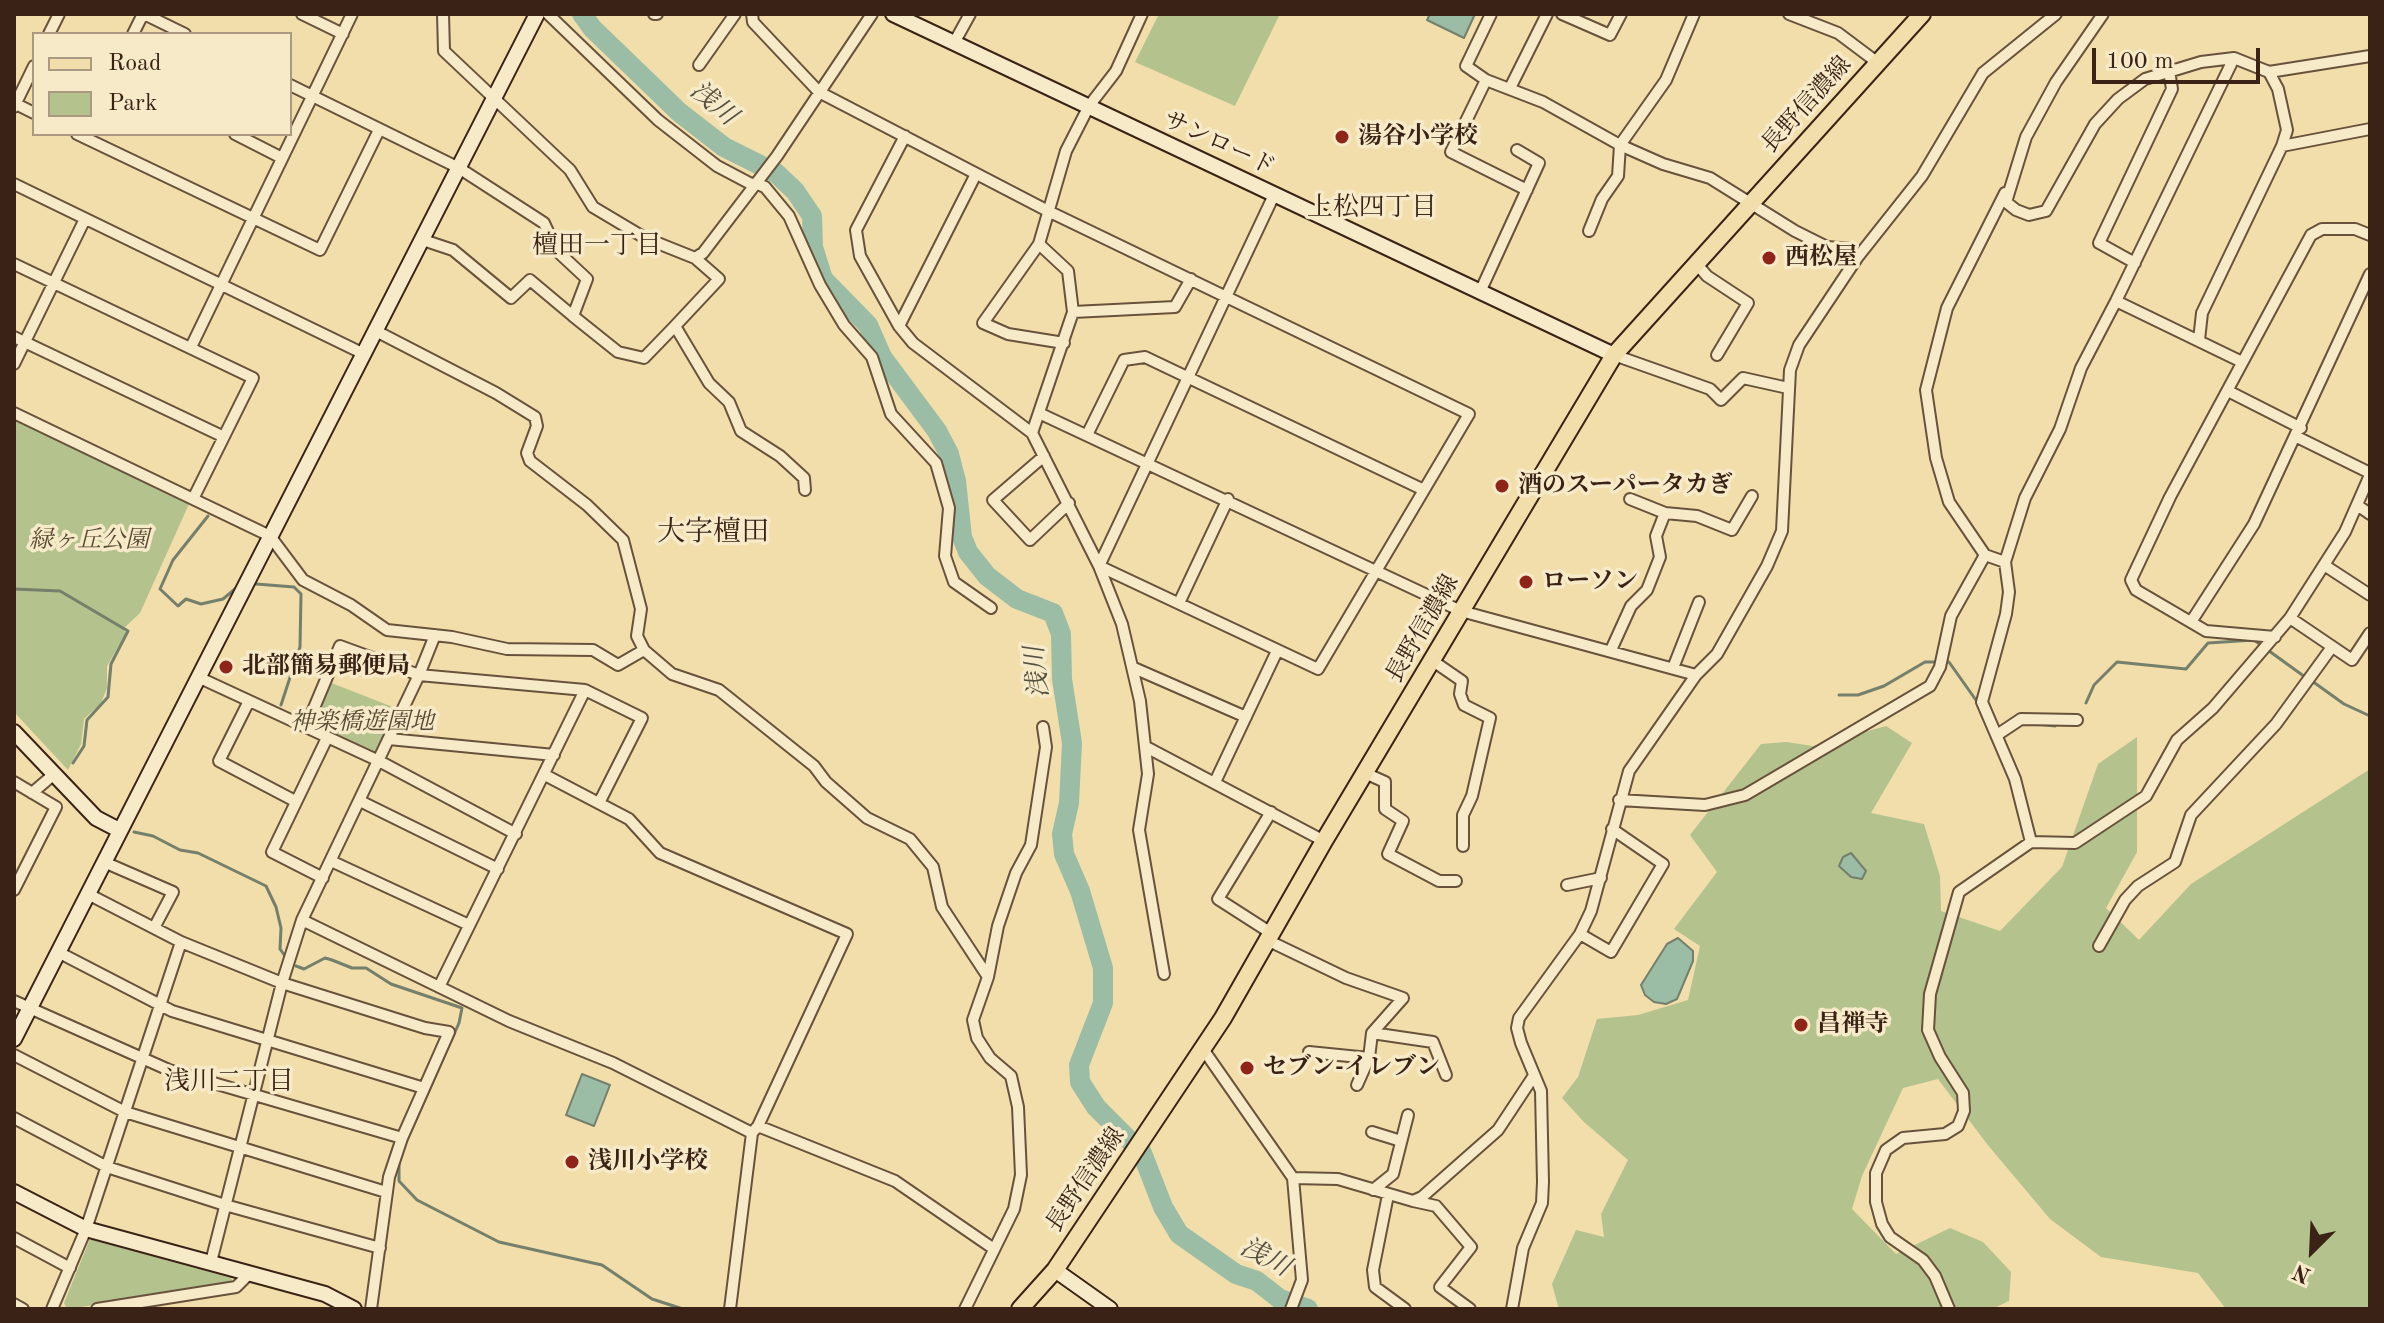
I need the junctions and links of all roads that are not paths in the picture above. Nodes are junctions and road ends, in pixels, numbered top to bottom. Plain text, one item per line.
1 (59, 14) edge
2 (143, 14) edge
3 (302, 14) edge
4 (352, 14) edge
5 (443, 14) edge
6 (537, 14) edge
7 (548, 14) edge
8 (735, 14) edge
9 (744, 14) edge
10 (872, 14) edge
11 (893, 14) edge
12 (970, 14) edge
13 (1142, 14) edge
14 (1491, 14) edge
15 (1547, 14) edge
16 (1562, 14) edge
17 (1621, 14) edge
18 (1694, 14) edge
19 (1789, 14) edge
20 (1922, 14) edge
21 (2056, 14) edge
22 (2103, 14) edge
23 (752, 18) edge
24 (50, 32) edge
25 (134, 32) edge
26 (181, 32) edge
27 (343, 34) junction
28 (954, 43) junction
29 (2370, 56) edge
30 (2234, 58) junction
31 (1878, 63) junction
32 (699, 65) dead end
33 (32, 70) edge
34 (2169, 71) junction
35 (2269, 72) junction
36 (1486, 80) junction
37 (292, 86) edge
38 (1510, 88) junction
39 (819, 92) junction
40 (314, 97) junction
41 (493, 99) junction
42 (15, 105) edge
43 (1089, 106) junction
44 (2370, 129) edge
45 (379, 130) junction
46 (84, 136) edge
47 (239, 136) edge
48 (905, 136) junction
49 (1620, 145) junction
50 (2282, 146) junction
51 (1517, 150) dead end
52 (282, 158) junction
53 (459, 168) junction
54 (976, 174) junction
55 (755, 183) junction
56 (14, 184) edge
57 (2010, 185) junction
58 (1527, 190) junction
59 (1274, 195) junction
60 (1749, 205) junction
61 (1048, 211) junction
62 (85, 219) junction
63 (253, 219) junction
64 (1589, 231) dead end
65 (2370, 235) edge
66 (423, 240) junction
67 (1039, 244) junction
68 (695, 258) junction
69 (1857, 258) junction
70 (1696, 263) junction
71 (2135, 263) junction
72 (14, 264) edge
73 (2370, 274) edge
74 (1191, 279) junction
75 (54, 282) junction
76 (222, 284) junction
77 (1480, 292) junction
78 (1226, 296) junction
79 (2116, 301) junction
80 (1073, 312) junction
81 (573, 316) junction
82 (675, 326) junction
83 (899, 326) junction
84 (376, 331) junction
85 (19, 339) edge
86 (2199, 340) junction
87 (1064, 343) junction
88 (191, 347) junction
89 (364, 354) junction
90 (1614, 355) junction
91 (1717, 355) dead end
92 (2242, 362) junction
93 (14, 364) edge
94 (1189, 376) junction
95 (1788, 388) junction
96 (2228, 391) junction
97 (14, 413) edge
98 (1041, 414) junction
99 (2299, 432) junction
100 (1032, 433) junction
101 (1088, 433) junction
102 (222, 436) junction
103 (1044, 456) junction
104 (1150, 463) junction
105 (2370, 474) edge
106 (805, 490) dead end
107 (1424, 490) junction
108 (1752, 496) dead end
109 (193, 499) junction
110 (1228, 499) junction
111 (1630, 499) dead end
112 (1069, 503) junction
113 (2357, 505) junction
114 (1665, 513) junction
115 (2370, 514) edge
116 (270, 536) junction
117 (1985, 555) junction
118 (2005, 562) junction
119 (2324, 565) junction
120 (1099, 566) junction
121 (1376, 569) junction
122 (2370, 595) edge
123 (1699, 602) dead end
124 (1179, 603) junction
125 (991, 608) dead end
126 (1461, 611) junction
127 (2290, 618) junction
128 (2191, 622) junction
129 (2370, 633) edge
130 (435, 635) junction
131 (2275, 637) junction
132 (2332, 647) junction
133 (644, 650) junction
134 (1611, 650) junction
135 (1277, 651) junction
136 (1433, 661) junction
137 (1134, 668) junction
138 (1673, 668) junction
139 (419, 675) junction
140 (1696, 675) junction
141 (200, 678) junction
142 (585, 690) junction
143 (249, 701) junction
144 (1246, 717) junction
145 (2077, 720) dead end
146 (306, 727) junction
147 (1043, 727) dead end
148 (14, 732) edge
149 (1997, 735) junction
150 (327, 738) junction
151 (389, 739) junction
152 (1148, 748) junction
153 (554, 755) junction
154 (379, 761) junction
155 (1365, 773) junction
156 (53, 775) junction
157 (545, 775) junction
158 (14, 782) edge
159 (1215, 782) junction
160 (32, 793) junction
161 (1619, 800) junction
162 (295, 801) junction
163 (360, 801) junction
164 (599, 803) junction
165 (1271, 812) junction
166 (1612, 829) junction
167 (119, 830) junction
168 (516, 834) junction
169 (1324, 841) junction
170 (2031, 842) junction
171 (1463, 846) dead end
172 (331, 861) junction
173 (104, 862) junction
174 (498, 869) junction
175 (323, 878) junction
176 (1601, 878) junction
177 (1456, 881) dead end
178 (1567, 885) dead end
179 (14, 890) edge
180 (88, 894) junction
181 (302, 920) junction
182 (469, 925) junction
183 (154, 928) junction
184 (1580, 934) junction
185 (1269, 937) junction
186 (181, 942) junction
187 (2099, 946) dead end
188 (58, 952) junction
189 (1164, 974) dead end
190 (988, 977) junction
191 (282, 983) junction
192 (439, 987) junction
193 (14, 1001) edge
194 (161, 1004) junction
195 (30, 1006) junction
196 (1372, 1033) junction
197 (14, 1039) edge
198 (267, 1041) junction
199 (1203, 1049) junction
200 (1309, 1052) dead end
201 (14, 1055) edge
202 (1369, 1058) junction
203 (142, 1059) junction
204 (1446, 1075) dead end
205 (1533, 1077) junction
206 (1357, 1085) dead end
207 (424, 1088) junction
208 (253, 1096) junction
209 (125, 1112) junction
210 (1408, 1115) dead end
211 (14, 1118) edge
212 (755, 1130) junction
213 (1372, 1132) dead end
214 (402, 1138) junction
215 (1401, 1141) junction
216 (240, 1149) junction
217 (107, 1167) junction
218 (1293, 1178) junction
219 (1373, 1190) junction
220 (14, 1192) edge
221 (386, 1192) junction
222 (1388, 1195) junction
223 (1413, 1201) junction
224 (225, 1205) junction
225 (86, 1229) junction
226 (14, 1238) edge
227 (380, 1248) junction
228 (994, 1249) junction
229 (211, 1262) junction
230 (70, 1268) junction
231 (1055, 1270) junction
232 (250, 1273) junction
233 (14, 1304) edge
234 (122, 1307) edge
235 (23, 1309) edge
236 (52, 1309) edge
237 (97, 1309) edge
238 (354, 1309) edge
239 (371, 1309) edge
240 (730, 1309) edge
241 (965, 1309) edge
242 (1020, 1309) edge
243 (1110, 1309) edge
244 (1291, 1309) edge
245 (1405, 1309) edge
246 (1470, 1309) edge
247 (1512, 1309) edge
248 (1949, 1309) edge

1 - 24 street
2 - 25 street
2 - 26 street
3 - 27 street
4 - 27 street
5 - 41 street
6 - 41 street
7 - 55 street
8 - 32 street
9 - 23 street
10 - 39 street
11 - 28 street, サンロード
12 - 28 street
13 - 43 street
14 - 36 street
15 - 38 street
16 - 17 street
18 - 49 street
19 - 31 street
20 - 31 main road, 長野信濃線
21 - 69 street
22 - 57 street
23 - 39 street
27 - 40 street
28 - 43 street, サンロード
29 - 35 street
30 - 34 street
30 - 35 street
30 - 71 street
31 - 60 main road, 長野信濃線
33 - 42 street
34 - 57 street
34 - 71 street
35 - 50 street
36 - 38 street
36 - 58 street
37 - 40 street
38 - 49 street
39 - 48 street
39 - 55 street
40 - 45 street
40 - 52 street
41 - 53 street
41 - 68 street
43 - 59 street, サンロード
43 - 61 street
44 - 50 street
45 - 53 street
45 - 63 street
46 - 63 street
47 - 52 street
48 - 54 street
48 - 83 street
49 - 60 street
49 - 64 street
50 - 86 street
51 - 58 street
52 - 63 street
53 - 66 street
53 - 81 street
54 - 61 street
54 - 83 street
55 - 68 street
55 - 125 street
56 - 62 street
57 - 117 street
58 - 77 street
59 - 77 street, サンロード
59 - 78 street
60 - 69 street
60 - 70 main road, 長野信濃線
61 - 67 street
61 - 74 street
62 - 75 street
62 - 76 street
63 - 76 street
65 - 92 street
66 - 81 street
66 - 84 street
67 - 80 street
67 - 87 street
68 - 82 street
69 - 95 street
70 - 90 main road, 長野信濃線
70 - 91 street
71 - 79 street
72 - 75 street
73 - 99 street
74 - 78 street
74 - 80 street
75 - 85 street
75 - 88 street
76 - 88 street
76 - 89 street
77 - 90 street, サンロード
78 - 94 street
78 - 107 street
79 - 86 street
79 - 118 street
80 - 87 street
81 - 82 street
82 - 106 street
83 - 100 street
84 - 89 street
84 - 133 street
85 - 93 street
85 - 102 street
86 - 92 street
87 - 98 street
88 - 102 street
89 - 116 street
90 - 95 street
90 - 126 main road, 長野信濃線
92 - 96 street
94 - 101 street
94 - 104 street
94 - 107 street
95 - 140 street
96 - 99 street
96 - 128 street
97 - 109 street
98 - 100 street
98 - 101 street
99 - 105 street
99 - 128 street
100 - 103 street
101 - 104 street
102 - 109 street
103 - 112 street
103 - 112 street
104 - 110 street
104 - 120 street
105 - 113 street
107 - 121 street
108 - 114 street
109 - 116 street
110 - 121 street
110 - 124 street
111 - 114 street
112 - 120 street
113 - 115 street
113 - 119 street
114 - 134 street
116 - 130 street
116 - 141 street
117 - 118 street
117 - 161 street
118 - 149 street
119 - 122 street
119 - 127 street
120 - 124 street
120 - 137 street
121 - 126 street
121 - 135 street
123 - 138 street
124 - 135 street
126 - 134 street
126 - 136 main road, 長野信濃線
127 - 131 street
127 - 132 street
128 - 131 street
129 - 132 street
130 - 133 street
130 - 139 street
131 - 170 street
132 - 187 street
133 - 190 street
134 - 138 street
135 - 144 street
136 - 155 main road, 長野信濃線
136 - 171 street
137 - 144 street
137 - 152 street
138 - 140 street
139 - 142 street
139 - 146 street
139 - 151 street
140 - 161 street
141 - 143 street
141 - 167 street
142 - 153 street
142 - 164 street
143 - 146 street
143 - 162 street
144 - 159 street
145 - 149 street
146 - 150 street
147 - 190 street
148 - 156 street
149 - 170 street
150 - 154 street
150 - 162 street
151 - 153 street
151 - 154 street
152 - 159 street
152 - 189 street
153 - 157 street
154 - 163 street
154 - 168 street
155 - 169 main road, 長野信濃線
155 - 177 street
156 - 160 street
156 - 167 street
157 - 164 street
157 - 168 street
158 - 160 street
159 - 165 street
160 - 179 street
161 - 166 street
162 - 175 street
163 - 172 street
163 - 174 street
164 - 212 street
165 - 169 street
165 - 185 street
166 - 176 street
166 - 184 street
167 - 173 street
168 - 174 street
169 - 185 main road, 長野信濃線
170 - 248 street
172 - 175 street
172 - 182 street
173 - 180 street
173 - 183 street
174 - 182 street
175 - 181 street
176 - 178 street
176 - 184 street
180 - 183 street
180 - 188 street
181 - 191 street
181 - 192 street
182 - 192 street
183 - 186 street
184 - 205 street
185 - 196 street
185 - 199 main road, 長野信濃線
186 - 191 street
186 - 194 street
188 - 194 street
188 - 195 street
190 - 228 street
191 - 198 street
191 - 207 street
192 - 212 street
193 - 195 street
194 - 198 street
194 - 203 street
195 - 197 street
195 - 203 street
196 - 202 street
196 - 204 street
198 - 207 street
198 - 208 street
199 - 218 street
199 - 231 main road, 長野信濃線
200 - 202 street
201 - 209 street
202 - 206 street
203 - 208 street
203 - 209 street
205 - 223 street
205 - 247 street
207 - 214 street
208 - 214 street
208 - 216 street
209 - 216 street
209 - 217 street
210 - 215 street
211 - 217 street
212 - 228 street
212 - 240 street
213 - 215 street
214 - 221 street
215 - 219 street
216 - 221 street
216 - 224 street
217 - 224 street
217 - 225 street
218 - 219 street
218 - 244 street
219 - 222 street
220 - 225 street
221 - 227 street
222 - 223 street
222 - 245 street
223 - 246 street
224 - 227 street
224 - 229 street
225 - 229 street
225 - 230 street
226 - 230 street
227 - 239 street
228 - 241 street
229 - 232 street
230 - 236 street
231 - 242 main road, 長野信濃線
231 - 243 street
232 - 234 street
232 - 238 street
233 - 235 street
234 - 237 street

